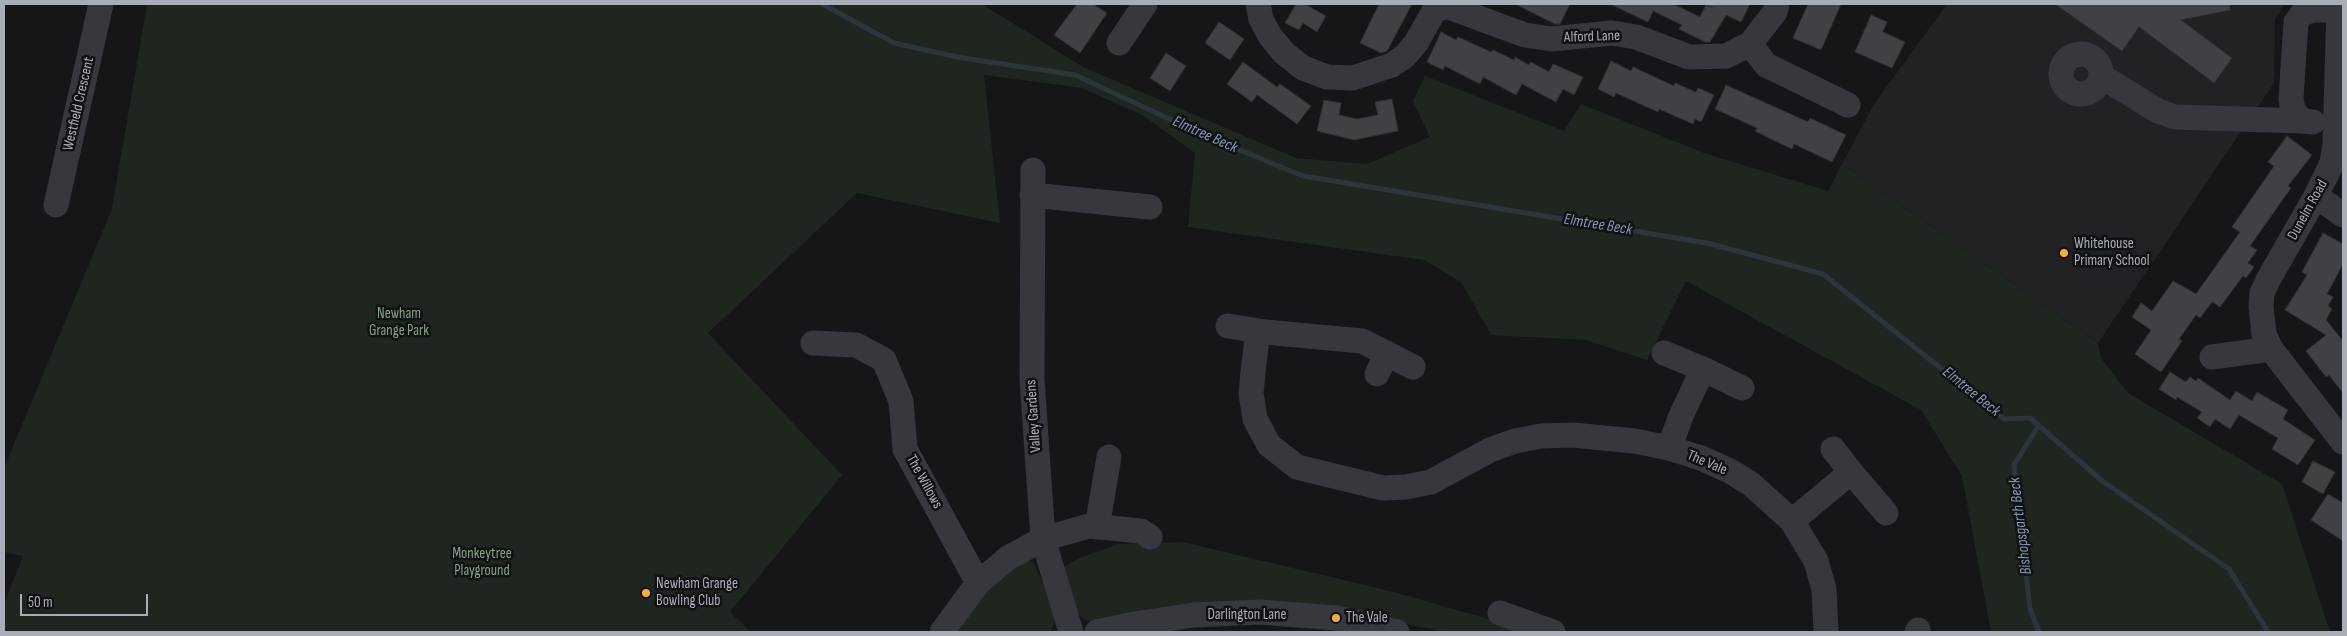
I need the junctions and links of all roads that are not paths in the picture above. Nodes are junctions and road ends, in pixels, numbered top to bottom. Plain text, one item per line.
1 (101, 4) edge
2 (1145, 4) edge
3 (1258, 4) edge
4 (1777, 4) edge
5 (1436, 7) edge
6 (2339, 7) edge
7 (1119, 43) dead end
8 (1750, 44) junction
9 (2341, 64) edge
10 (2101, 76) dead end
11 (1839, 93) dead end
12 (2302, 121) junction
13 (2336, 123) junction
14 (1033, 170) dead end
15 (1032, 195) junction
16 (2316, 196) junction
17 (56, 205) dead end
18 (1150, 207) dead end
19 (2343, 215) edge
20 (1228, 326) dead end
21 (1265, 332) junction
22 (813, 343) dead end
23 (2270, 348) junction
24 (1664, 353) dead end
25 (2212, 357) dead end
26 (1413, 366) dead end
27 (1704, 369) junction
28 (1742, 388) dead end
29 (2343, 442) edge
30 (1670, 448) junction
31 (1833, 449) dead end
32 (1109, 457) dead end
33 (1851, 472) junction
34 (1886, 513) dead end
35 (1792, 520) junction
36 (1097, 527) junction
37 (1150, 537) dead end
38 (1042, 539) junction
39 (978, 583) junction
40 (1500, 613) dead end
41 (942, 632) edge
42 (1071, 632) edge
43 (1097, 632) edge
44 (1397, 632) edge
45 (1552, 632) edge
46 (1826, 632) edge

1 - 17 street, Westfield Crescent
2 - 7 street
3 - 5 street
4 - 8 street, Alford Lane
5 - 8 street, Alford Lane
6 - 9 street, Dunelm Road
6 - 12 street
8 - 11 street
9 - 13 street, Dunelm Road
10 - 12 street
12 - 13 street
13 - 16 street, Dunelm Road
14 - 15 street, Valley Gardens
15 - 18 street
15 - 38 street, Valley Gardens
16 - 19 street
16 - 23 street, Dunelm Road
20 - 21 street
21 - 26 street
21 - 30 street, The Vale
22 - 39 street, The Willows
23 - 25 street
23 - 29 street, Dunelm Road
24 - 27 street
27 - 28 street
27 - 30 street
30 - 35 street, The Vale
31 - 33 street
32 - 36 street
33 - 34 street
33 - 35 street
35 - 46 street, The Vale
36 - 37 street
36 - 38 street
38 - 39 street
38 - 42 street, Valley Gardens
39 - 41 street
40 - 45 street
43 - 44 street, Darlington Lane

